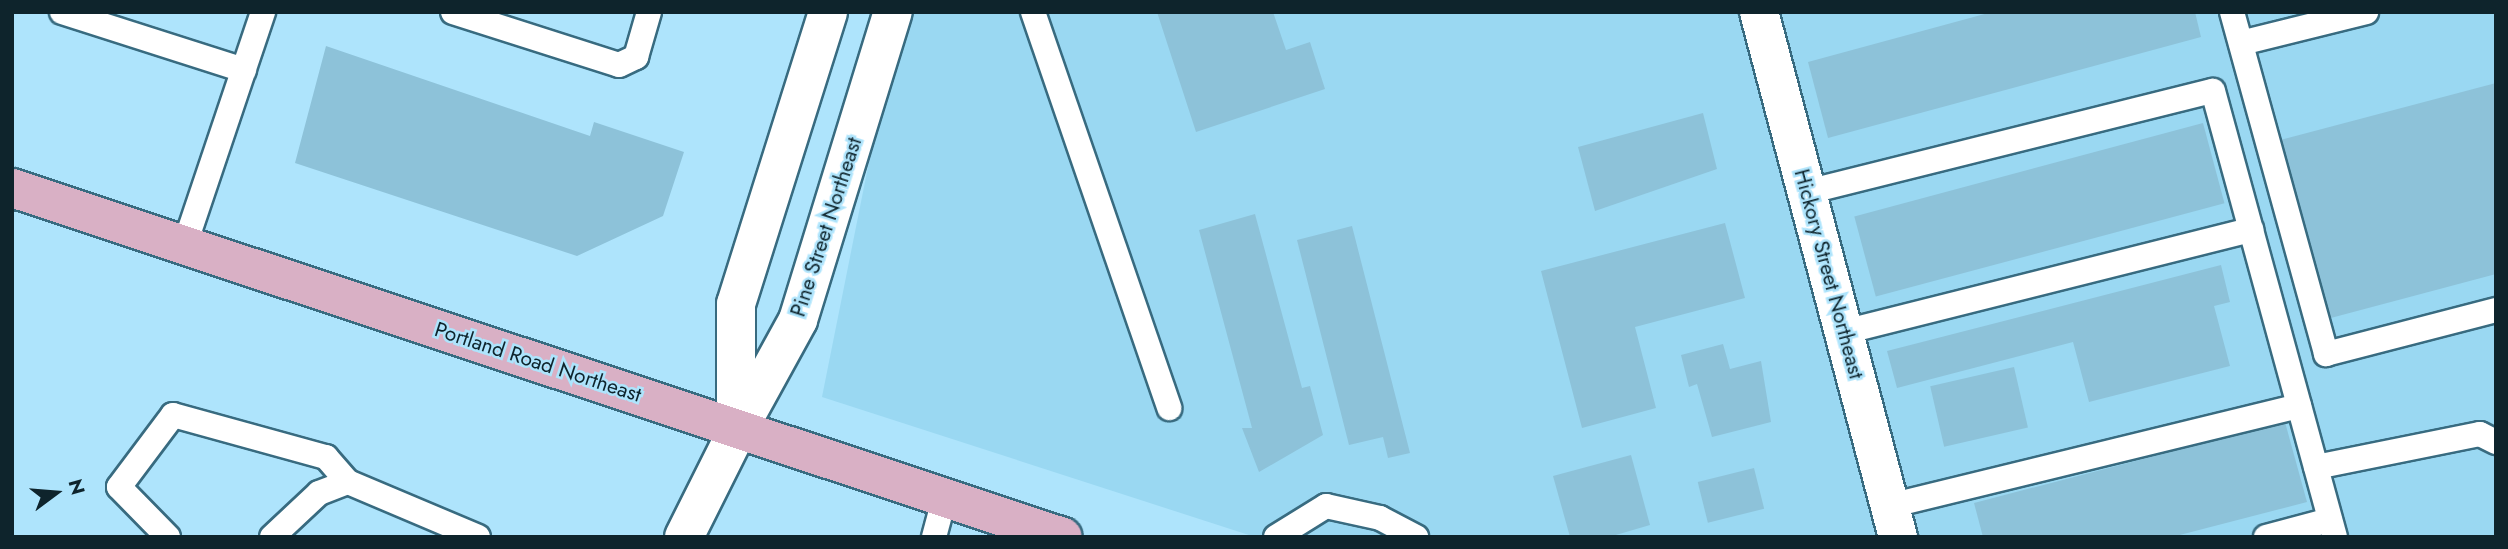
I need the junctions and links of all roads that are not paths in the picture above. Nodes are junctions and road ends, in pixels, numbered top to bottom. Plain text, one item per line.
1 (62, 12) edge
2 (263, 12) edge
3 (453, 12) edge
4 (649, 12) edge
5 (828, 12) edge
6 (893, 12) edge
7 (1033, 12) edge
8 (1759, 12) edge
9 (2232, 12) edge
10 (2366, 12) edge
11 (2241, 43) junction
12 (244, 70) junction
13 (12, 188) edge
14 (1807, 192) junction
15 (2251, 230) junction
16 (185, 244) junction
17 (2496, 310) edge
18 (1844, 332) junction
19 (2299, 406) junction
20 (1169, 408) dead end
21 (736, 433) junction
22 (2496, 442) edge
23 (2316, 467) junction
24 (348, 482) junction
25 (945, 496) junction
26 (1894, 521) edge
27 (2333, 528) edge
28 (168, 537) edge
29 (272, 537) edge
30 (478, 537) edge
31 (684, 537) edge
32 (934, 537) edge
33 (1063, 537) edge
34 (1276, 537) edge
35 (1416, 537) edge
36 (2266, 537) edge

1 - 12 lane
2 - 12 lane
3 - 4 lane
5 - 21 main road, Pine Street Northeast
6 - 21 main road, Pine Street Northeast
7 - 20 lane
8 - 14 main road, Hickory Street Northeast
9 - 11 lane
10 - 11 lane
11 - 17 lane
12 - 16 lane
13 - 16 main road, Portland Road Northeast
14 - 15 lane
14 - 18 main road, Hickory Street Northeast
15 - 18 lane
15 - 19 lane
16 - 21 main road, Portland Road Northeast
18 - 26 main road, Hickory Street Northeast
19 - 23 lane
19 - 26 lane
21 - 25 main road, Portland Road Northeast
21 - 31 main road, Pine Street Northeast
22 - 23 lane
23 - 27 lane
24 - 28 lane
24 - 29 lane
24 - 30 lane
25 - 32 lane
25 - 33 main road, Portland Road Northeast
27 - 36 lane
34 - 35 lane

